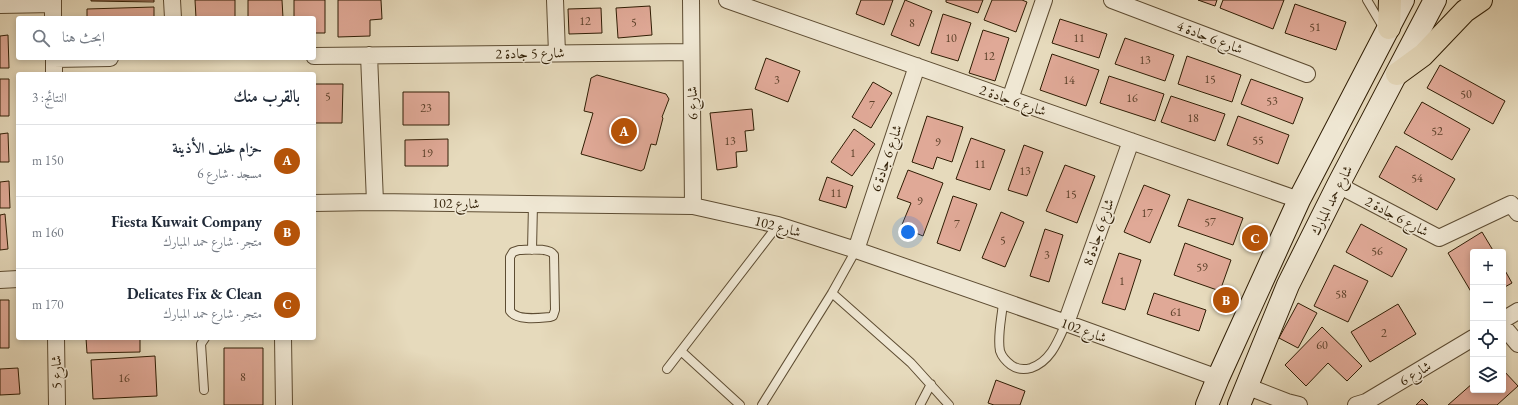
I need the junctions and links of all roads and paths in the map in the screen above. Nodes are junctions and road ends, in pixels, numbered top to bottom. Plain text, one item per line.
1 (172, 0) edge
2 (555, 0) edge
3 (691, 0) edge
4 (727, 0) edge
5 (1044, 0) edge
6 (1112, 0) edge
7 (1367, 0) edge
8 (1390, 0) edge
9 (1403, 0) edge
10 (1435, 0) edge
11 (1480, 0) edge
12 (0, 5) edge
13 (53, 7) edge
14 (173, 16) edge
15 (1388, 31) junction
16 (691, 52) junction
17 (557, 53) junction
18 (369, 55) junction
19 (316, 56) edge
20 (91, 60) edge
21 (54, 64) edge
22 (917, 66) junction
23 (1307, 74) dead end
24 (1397, 74) junction
25 (1010, 99) junction
26 (1131, 141) junction
27 (1338, 184) junction
28 (1299, 200) junction
29 (375, 202) junction
30 (316, 203) edge
31 (533, 204) junction
32 (693, 206) junction
33 (1518, 213) edge
34 (778, 225) junction
35 (532, 250) junction
36 (856, 250) junction
37 (16, 279) edge
38 (0, 280) edge
39 (832, 293) junction
40 (1003, 302) junction
41 (1518, 311) edge
42 (1506, 318) edge
43 (1066, 323) junction
44 (1506, 330) edge
45 (56, 340) edge
46 (204, 340) edge
47 (283, 340) edge
48 (1470, 340) edge
49 (1518, 344) edge
50 (681, 351) junction
51 (667, 369) dead end
52 (1218, 378) junction
53 (931, 384) junction
54 (204, 390) dead end
55 (1242, 396) edge
56 (57, 405) edge
57 (284, 405) edge
58 (740, 405) edge
59 (762, 405) edge
60 (920, 405) edge
61 (949, 405) edge
62 (1207, 405) edge
63 (1299, 405) edge
64 (1356, 405) edge

1 - 14 street
2 - 17 street
3 - 16 street, شارع 6
4 - 22 street, شارع 6 جادة 2
5 - 25 street
6 - 23 street, شارع 6 جادة 4
7 - 15 lane
8 - 15 main road
9 - 15 main road, شارع حمد المبارك
10 - 24 main road, شارع حمد المبارك
11 - 24 main road
12 - 13 street
15 - 28 main road, شارع حمد المبارك
16 - 17 street, شارع 5 جادة 2
16 - 32 street, شارع 6
17 - 18 street, شارع 5 جادة 2
18 - 19 street, شارع 5 جادة 2
18 - 29 street
20 - 21 street
22 - 25 street, شارع 6 جادة 2
22 - 36 street, شارع 6 جادة 6
24 - 27 main road, شارع حمد المبارك
25 - 26 street, شارع 6 جادة 2
26 - 28 street, شارع 6 جادة 2
26 - 43 street, شارع 6 جادة 8
27 - 33 street, شارع 6 جادة 2
27 - 55 main road, شارع حمد المبارك
28 - 52 main road, شارع حمد المبارك
29 - 30 street, شارع 102
29 - 31 street, شارع 102
31 - 32 street, شارع 102
31 - 35 lane
32 - 34 street, شارع 102
34 - 36 street, شارع 102
34 - 50 lane
35 - 35 lane
36 - 39 lane
36 - 40 street, شارع 102
37 - 38 street
39 - 53 lane
39 - 59 lane
40 - 43 street, شارع 102
40 - 43 lane
41 - 42 street
43 - 52 street, شارع 102
44 - 49 street
45 - 56 street, شارع 5
46 - 54 lane
47 - 57 street
48 - 64 street, شارع 6
50 - 51 lane
50 - 58 lane
52 - 62 main road, شارع حمد المبارك
53 - 60 lane
53 - 61 lane
55 - 63 street

